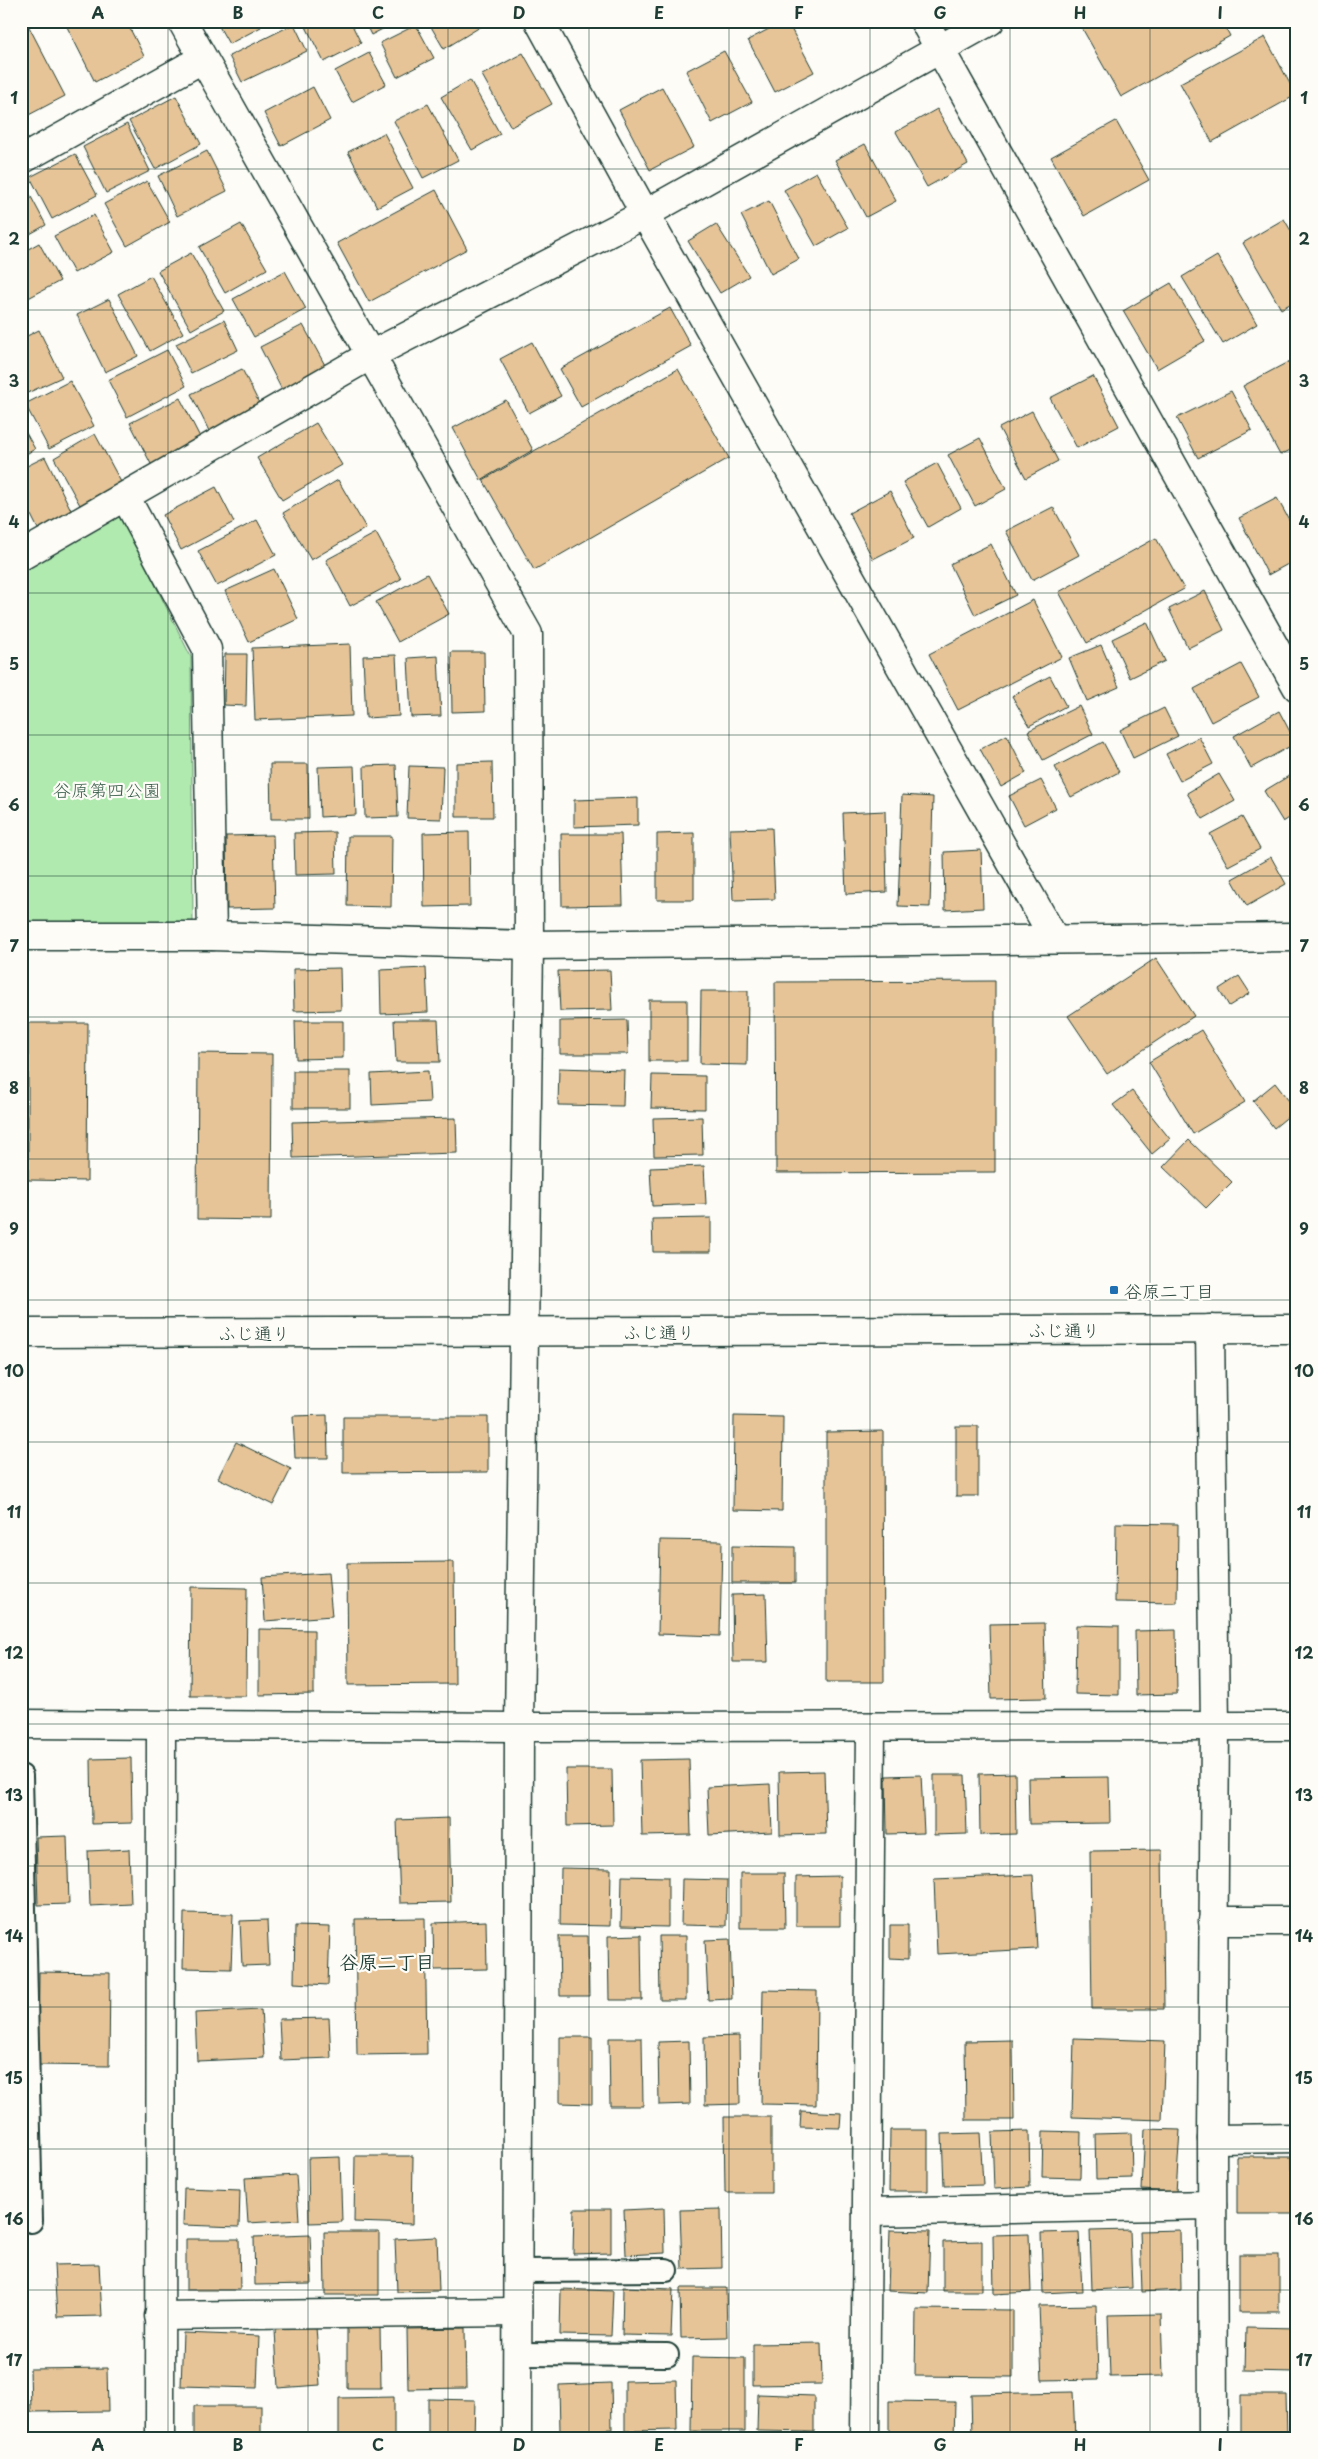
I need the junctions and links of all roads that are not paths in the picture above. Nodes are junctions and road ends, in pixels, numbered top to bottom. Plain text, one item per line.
1 (182, 21) edge
2 (538, 21) edge
3 (924, 21) edge
4 (990, 21) edge
5 (940, 50) junction
6 (202, 59) junction
7 (21, 160) edge
8 (645, 214) junction
9 (370, 356) junction
10 (126, 498) junction
11 (21, 556) edge
12 (1297, 687) edge
13 (21, 936) edge
14 (212, 936) junction
15 (1297, 937) edge
16 (1054, 938) junction
17 (529, 945) junction
18 (1210, 1329) junction
19 (1297, 1329) edge
20 (524, 1332) junction
21 (21, 1333) edge
22 (21, 1724) edge
23 (161, 1726) junction
24 (1215, 1726) junction
25 (1297, 1726) edge
26 (520, 1727) junction
27 (871, 1727) junction
28 (21, 1776) edge
29 (1213, 1921) junction
30 (1297, 1921) edge
31 (1297, 2138) edge
32 (1212, 2139) junction
33 (1212, 2205) junction
34 (867, 2212) junction
35 (31, 2221) dead end
36 (666, 2270) dead end
37 (517, 2271) junction
38 (517, 2312) junction
39 (160, 2316) junction
40 (517, 2354) junction
41 (667, 2355) dead end
42 (160, 2438) edge
43 (517, 2438) edge
44 (865, 2438) edge
45 (1213, 2438) edge

1 - 6 street
2 - 8 street
3 - 5 street
4 - 5 street
5 - 8 street
5 - 12 street
6 - 7 street
6 - 9 street
8 - 9 street
8 - 16 street
9 - 10 street
9 - 17 street
10 - 11 street
10 - 14 street
13 - 14 street
14 - 17 street
15 - 16 street
16 - 17 street
17 - 20 street
18 - 19 street, ふじ通り
18 - 20 street, ふじ通り
18 - 24 street
20 - 21 street, ふじ通り
20 - 26 street
22 - 23 street
23 - 26 street
23 - 39 street
24 - 25 street
24 - 27 street
24 - 29 street
26 - 27 street
26 - 37 street
27 - 34 street
28 - 35 lane
29 - 30 street
29 - 32 street
31 - 32 street
32 - 33 street
33 - 34 street
33 - 45 street
34 - 44 street
36 - 37 lane
37 - 38 street
38 - 39 street
38 - 40 street
39 - 42 street
40 - 41 lane
40 - 43 street

